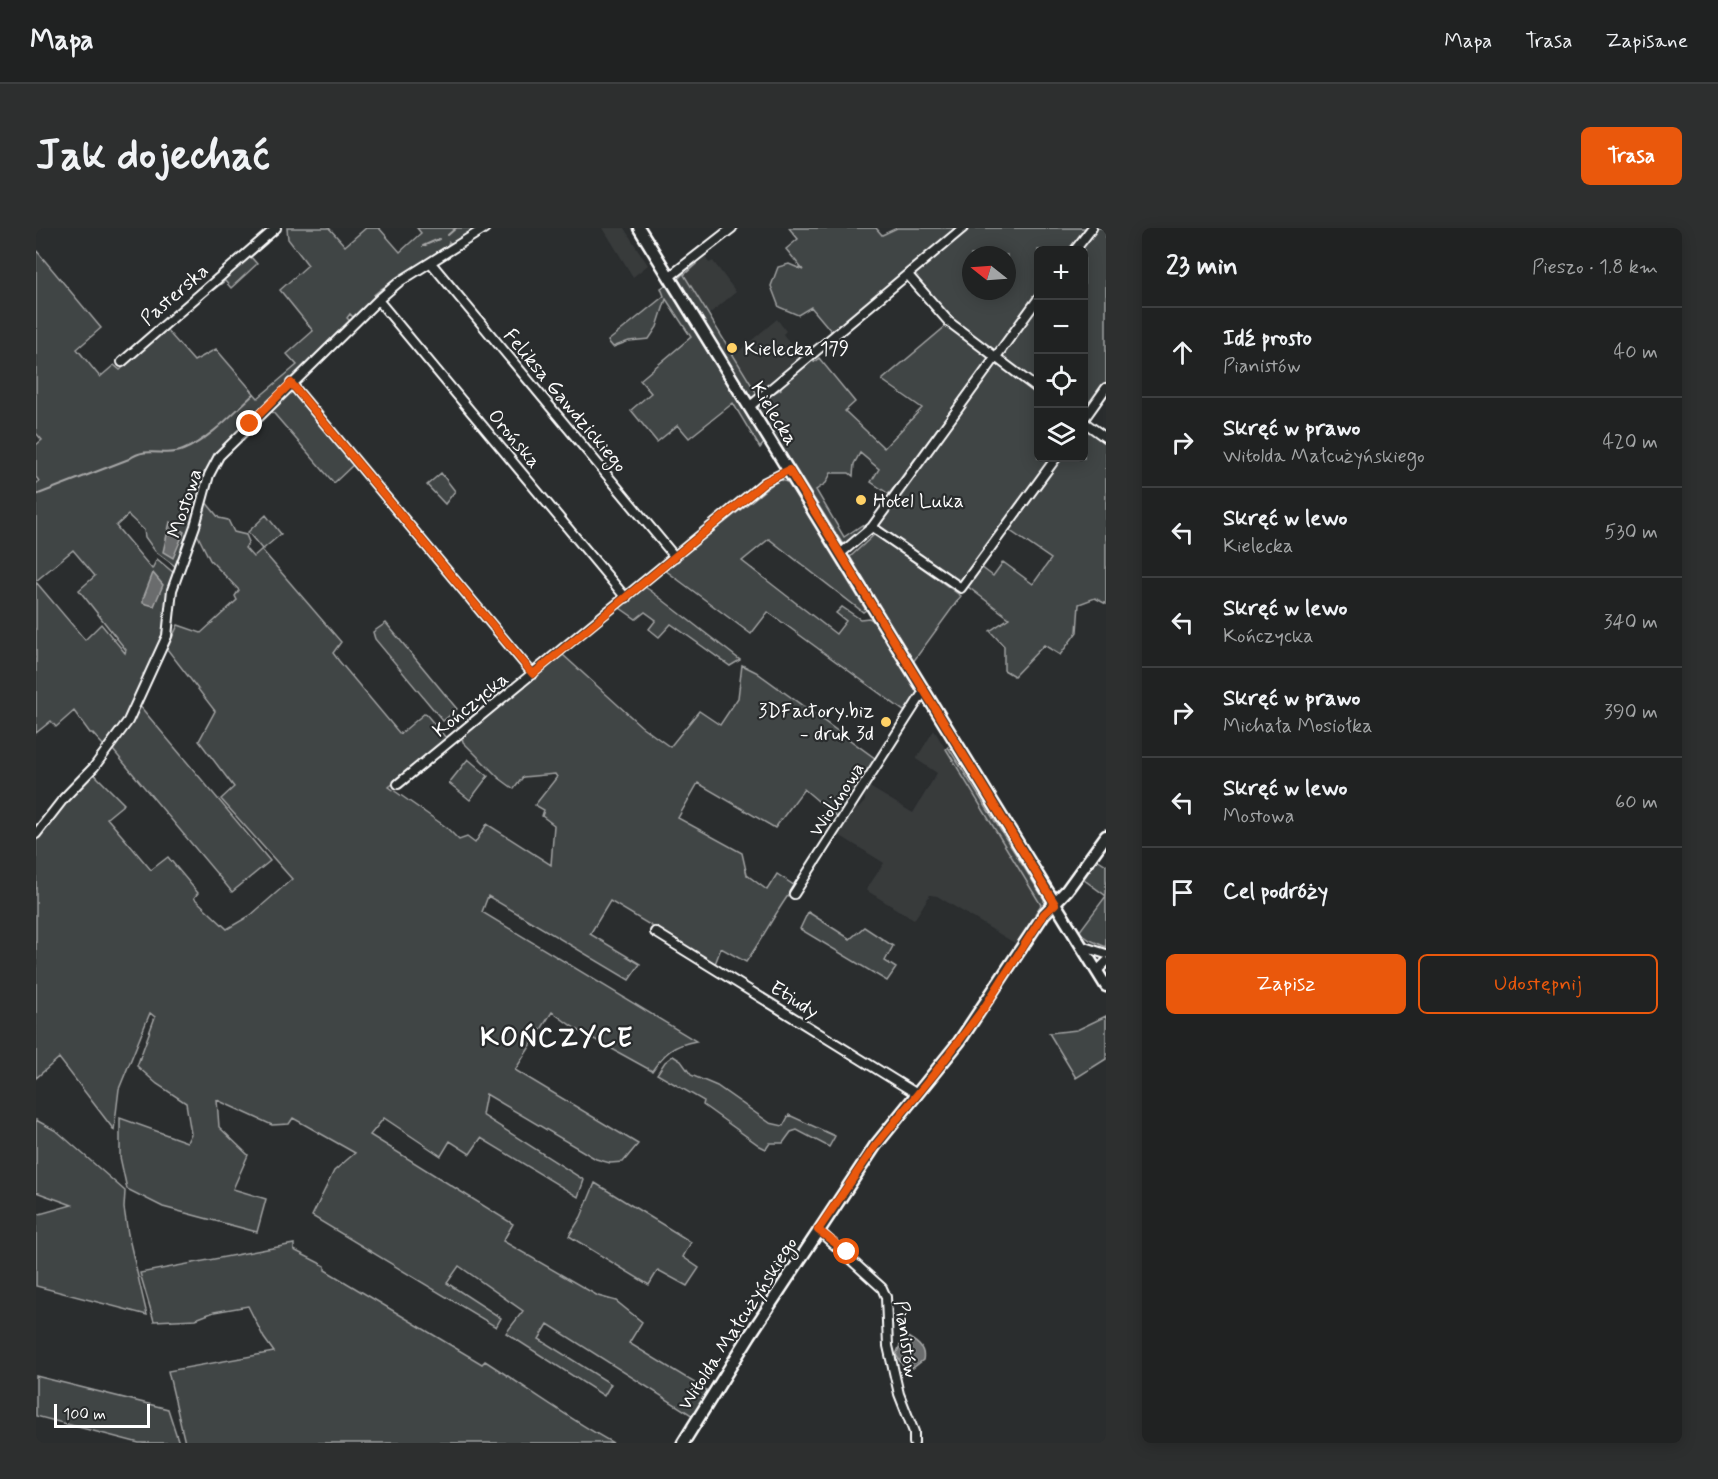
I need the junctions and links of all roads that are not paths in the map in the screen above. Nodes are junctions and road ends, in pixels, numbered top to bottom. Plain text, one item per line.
1 (276, 228) edge
2 (485, 228) edge
3 (639, 228) edge
4 (732, 228) edge
5 (963, 228) edge
6 (1092, 228) edge
7 (1078, 246) edge
8 (431, 263) junction
9 (908, 275) junction
10 (669, 276) junction
11 (378, 300) junction
12 (1037, 300) edge
13 (995, 357) junction
14 (122, 362) dead end
15 (291, 383) junction
16 (1034, 386) edge
17 (1106, 388) edge
18 (749, 407) junction
19 (1088, 414) edge
20 (1088, 425) edge
21 (1106, 438) edge
22 (1053, 462) edge
23 (789, 470) junction
24 (872, 527) junction
25 (840, 554) junction
26 (675, 557) junction
27 (626, 598) junction
28 (533, 674) junction
29 (924, 691) junction
30 (398, 784) dead end
31 (36, 834) edge
32 (1106, 836) edge
33 (794, 894) dead end
34 (1055, 904) junction
35 (655, 932) dead end
36 (1081, 946) junction
37 (1106, 954) edge
38 (1106, 962) edge
39 (1097, 971) junction
40 (1106, 986) edge
41 (917, 1094) junction
42 (818, 1230) junction
43 (683, 1443) edge
44 (914, 1443) edge

1 - 14 street, Pasterska
2 - 8 street, Mostowa
3 - 10 main road, Kielecka
4 - 10 street
5 - 9 street
6 - 7 street
8 - 11 street, Mostowa
8 - 26 street, Feliksa Gawdzickiego
9 - 13 street
9 - 18 street
10 - 18 main road, Kielecka
11 - 15 street, Mostowa
11 - 27 street, Orońska
12 - 13 street
13 - 16 street
13 - 24 street
15 - 28 street
15 - 31 street, Mostowa
17 - 19 street
18 - 23 main road, Kielecka
20 - 21 street
22 - 24 street
23 - 25 main road, Kielecka
23 - 26 street, Kończycka
24 - 25 street
25 - 29 main road, Kielecka
26 - 27 street, Kończycka
27 - 28 street, Kończycka
28 - 30 street, Kończycka
29 - 33 street, Wiolinowa
29 - 34 main road, Kielecka
32 - 34 main road, Witolda Małcużyńskiego
34 - 36 main road, Kielecka
34 - 41 main road, Witolda Małcużyńskiego
35 - 41 street, Etiudy
36 - 37 street
36 - 39 main road, Kielecka
38 - 39 street
39 - 40 main road, Kielecka
41 - 42 main road, Witolda Małcużyńskiego
42 - 43 main road, Witolda Małcużyńskiego
42 - 44 street, Pianistów

